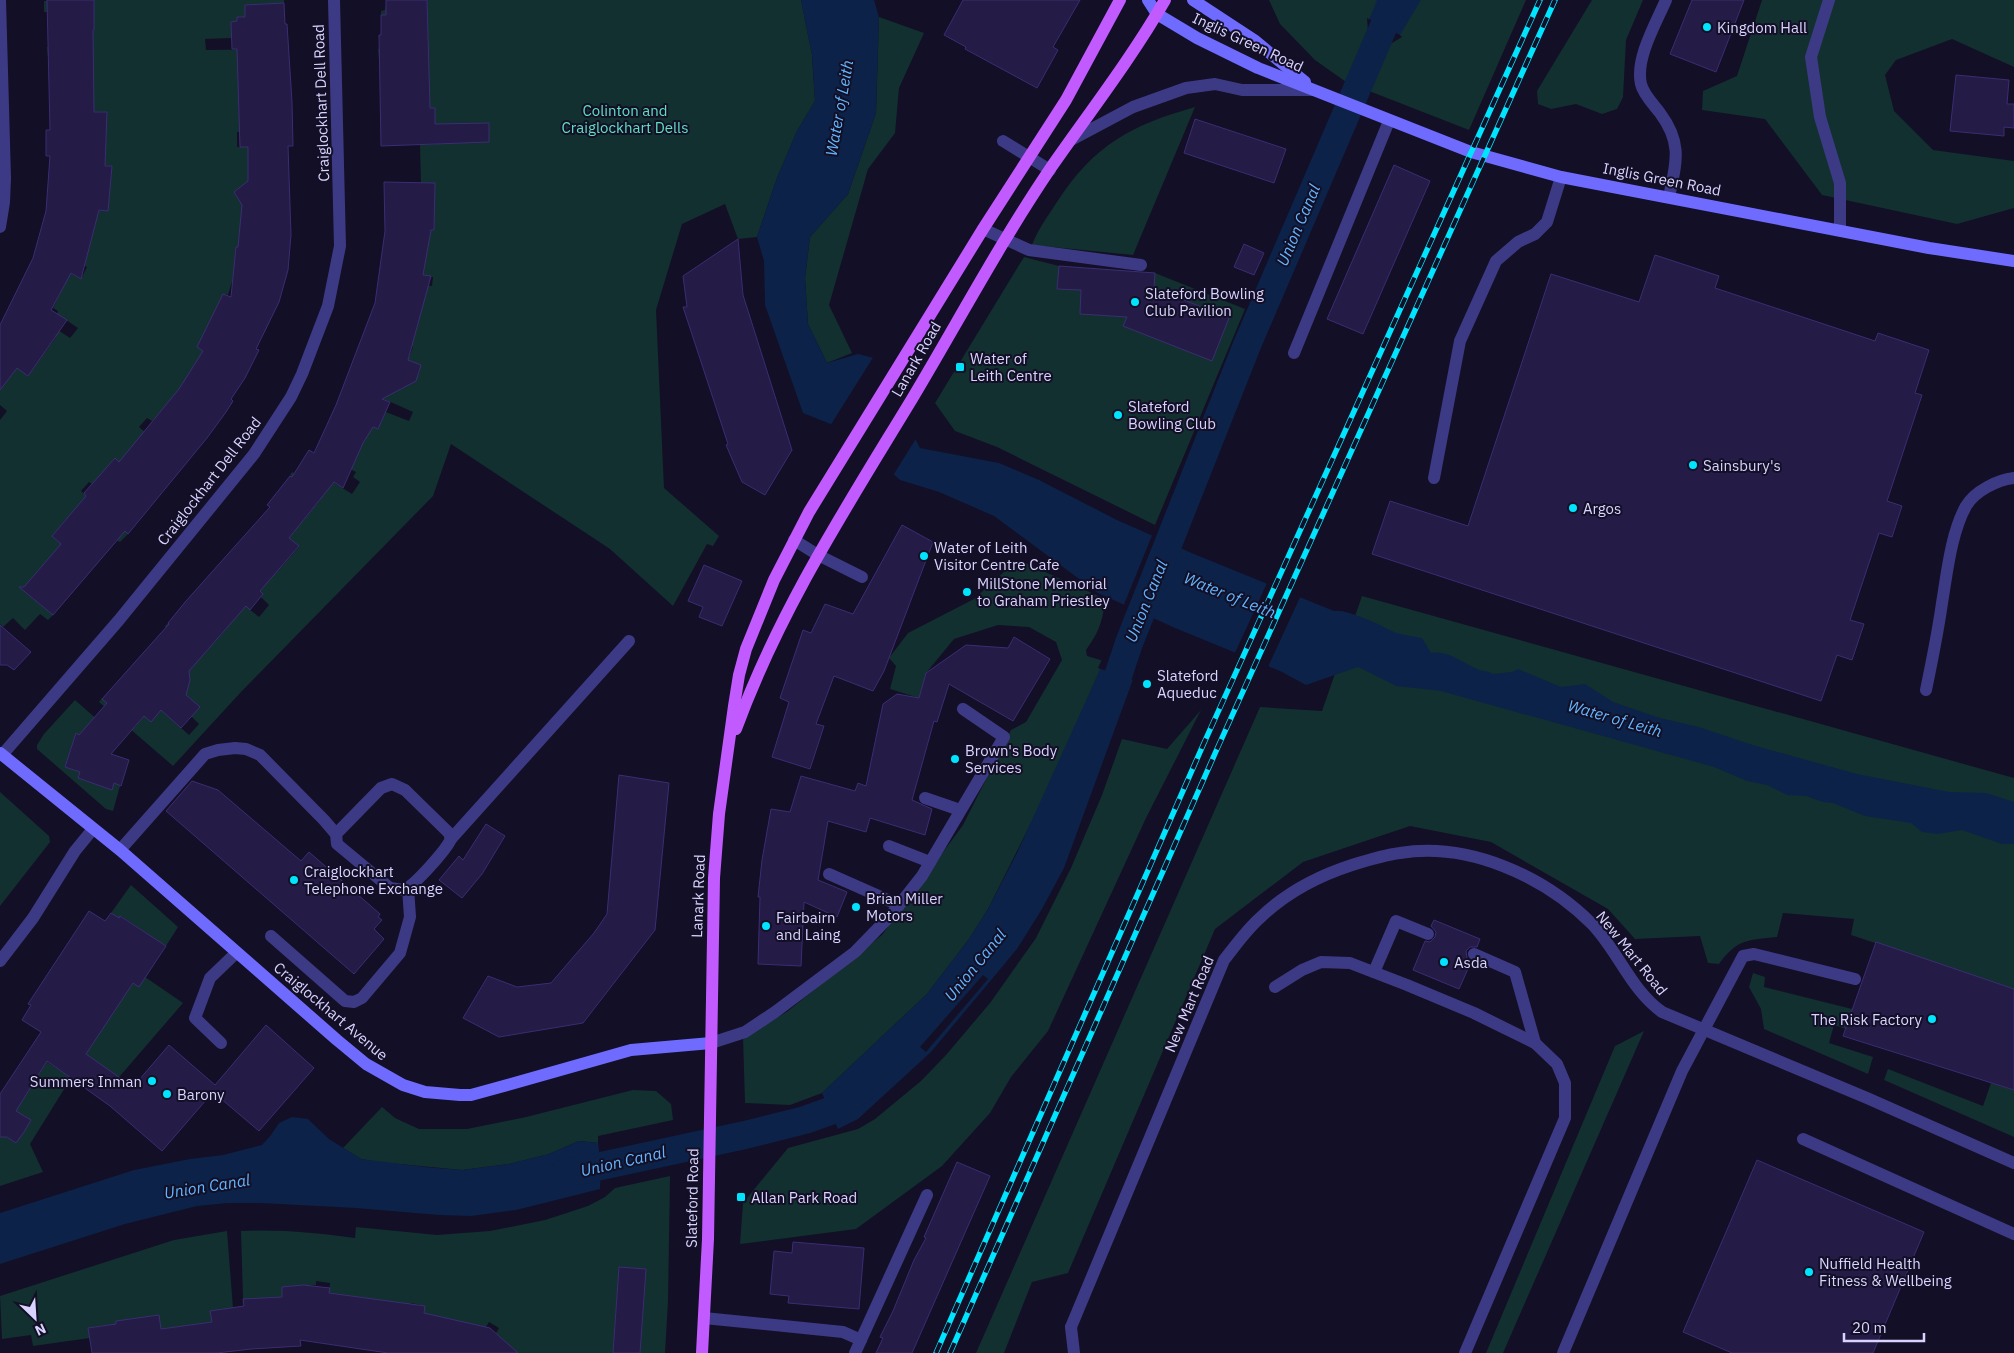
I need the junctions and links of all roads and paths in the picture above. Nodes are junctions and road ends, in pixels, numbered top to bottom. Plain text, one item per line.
1 (0, 0) edge
2 (334, 0) edge
3 (1120, 0) edge
4 (1148, 0) edge
5 (1165, 0) edge
6 (1193, 0) edge
7 (1666, 0) edge
8 (1829, 0) edge
9 (1157, 14) junction
10 (1315, 90) junction
11 (1389, 121) junction
12 (1071, 140) junction
13 (1003, 141) dead end
14 (1029, 156) junction
15 (1050, 170) junction
16 (1561, 178) junction
17 (1669, 197) junction
18 (0, 227) edge
19 (983, 229) junction
20 (1840, 230) junction
21 (1006, 241) junction
22 (2014, 261) edge
23 (1141, 265) dead end
24 (1294, 353) dead end
25 (1434, 478) dead end
26 (2014, 478) edge
27 (794, 540) junction
28 (818, 555) junction
29 (862, 577) dead end
30 (629, 641) dead end
31 (1926, 690) dead end
32 (963, 709) dead end
33 (728, 752) junction
34 (1, 754) edge
35 (925, 798) dead end
36 (960, 810) junction
37 (93, 829) junction
38 (336, 834) junction
39 (451, 838) junction
40 (889, 846) dead end
41 (120, 850) junction
42 (930, 862) junction
43 (829, 874) dead end
44 (408, 888) junction
45 (899, 905) junction
46 (1428, 934) dead end
47 (271, 936) dead end
48 (236, 953) junction
49 (1474, 954) dead end
50 (0, 961) edge
51 (1374, 972) junction
52 (1855, 980) dead end
53 (1275, 987) dead end
54 (1703, 1030) junction
55 (221, 1043) dead end
56 (711, 1043) junction
57 (1535, 1043) junction
58 (1803, 1138) dead end
59 (2014, 1163) edge
60 (927, 1195) dead end
61 (2014, 1234) edge
62 (704, 1318) junction
63 (861, 1340) junction
64 (702, 1353) edge
65 (855, 1353) edge
66 (1074, 1353) edge
67 (1465, 1353) edge
68 (1563, 1353) edge

1 - 18 street
2 - 34 street, Craiglockhart Dell Road
3 - 14 main road, Lanark Road
4 - 9 street, Inglis Green Road
5 - 9 main road, Lanark Road
6 - 10 street, Inglis Green Road
7 - 17 street
8 - 20 street
9 - 10 street, Inglis Green Road
9 - 12 main road, Lanark Road
10 - 11 street, Inglis Green Road
10 - 12 street, Inglis Green Road
11 - 16 street, Inglis Green Road
11 - 24 street
12 - 15 main road, Lanark Road
13 - 14 street
14 - 15 street
14 - 19 main road, Lanark Road
15 - 21 main road, Lanark Road
16 - 17 street, Inglis Green Road
16 - 25 street
17 - 20 street, Inglis Green Road
19 - 21 street
19 - 27 main road, Lanark Road
20 - 22 street, Inglis Green Road
21 - 23 street
21 - 28 main road, Lanark Road
26 - 31 street
27 - 28 street
27 - 33 main road, Lanark Road
28 - 29 street
28 - 33 main road, Lanark Road
30 - 39 street
32 - 36 street
33 - 56 main road, Lanark Road
34 - 37 street, Craiglockhart Avenue
35 - 36 street
36 - 42 street
37 - 41 street, Craiglockhart Avenue
37 - 50 street
38 - 39 street
38 - 41 street
38 - 44 street
39 - 44 street
40 - 42 street
41 - 48 street, Craiglockhart Avenue
42 - 45 street
43 - 45 street
44 - 47 street
45 - 56 street
46 - 51 street
48 - 55 street
48 - 56 street, Craiglockhart Avenue
49 - 57 street
51 - 53 street
51 - 57 street
52 - 54 street
54 - 59 street, New Mart Road
54 - 66 street, New Mart Road
54 - 68 street
56 - 62 main road, Slateford Road
57 - 67 street
58 - 61 street
60 - 63 street
62 - 63 street
62 - 64 main road, Slateford Road
63 - 65 street

